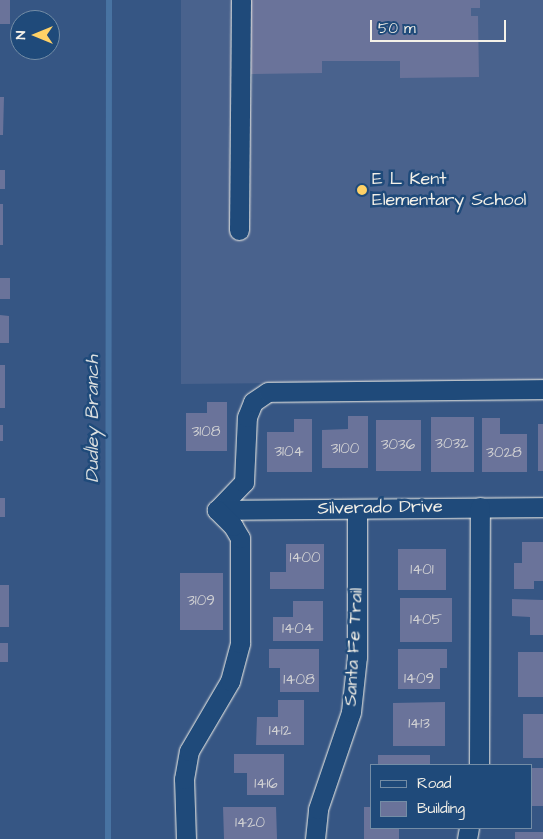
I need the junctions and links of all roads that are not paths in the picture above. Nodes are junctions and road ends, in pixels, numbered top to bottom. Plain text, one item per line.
1 (241, 0) edge
2 (239, 230) dead end
3 (543, 389) edge
4 (480, 507) junction
5 (543, 507) edge
6 (357, 509) junction
7 (218, 510) junction
8 (479, 764) edge
9 (186, 839) edge
10 (315, 839) edge

1 - 2 street
3 - 7 street
4 - 5 street, Silverado Drive
4 - 6 street, Silverado Drive
4 - 8 street
6 - 7 street, Silverado Drive
6 - 10 street, Santa Fe Trail
7 - 9 street

